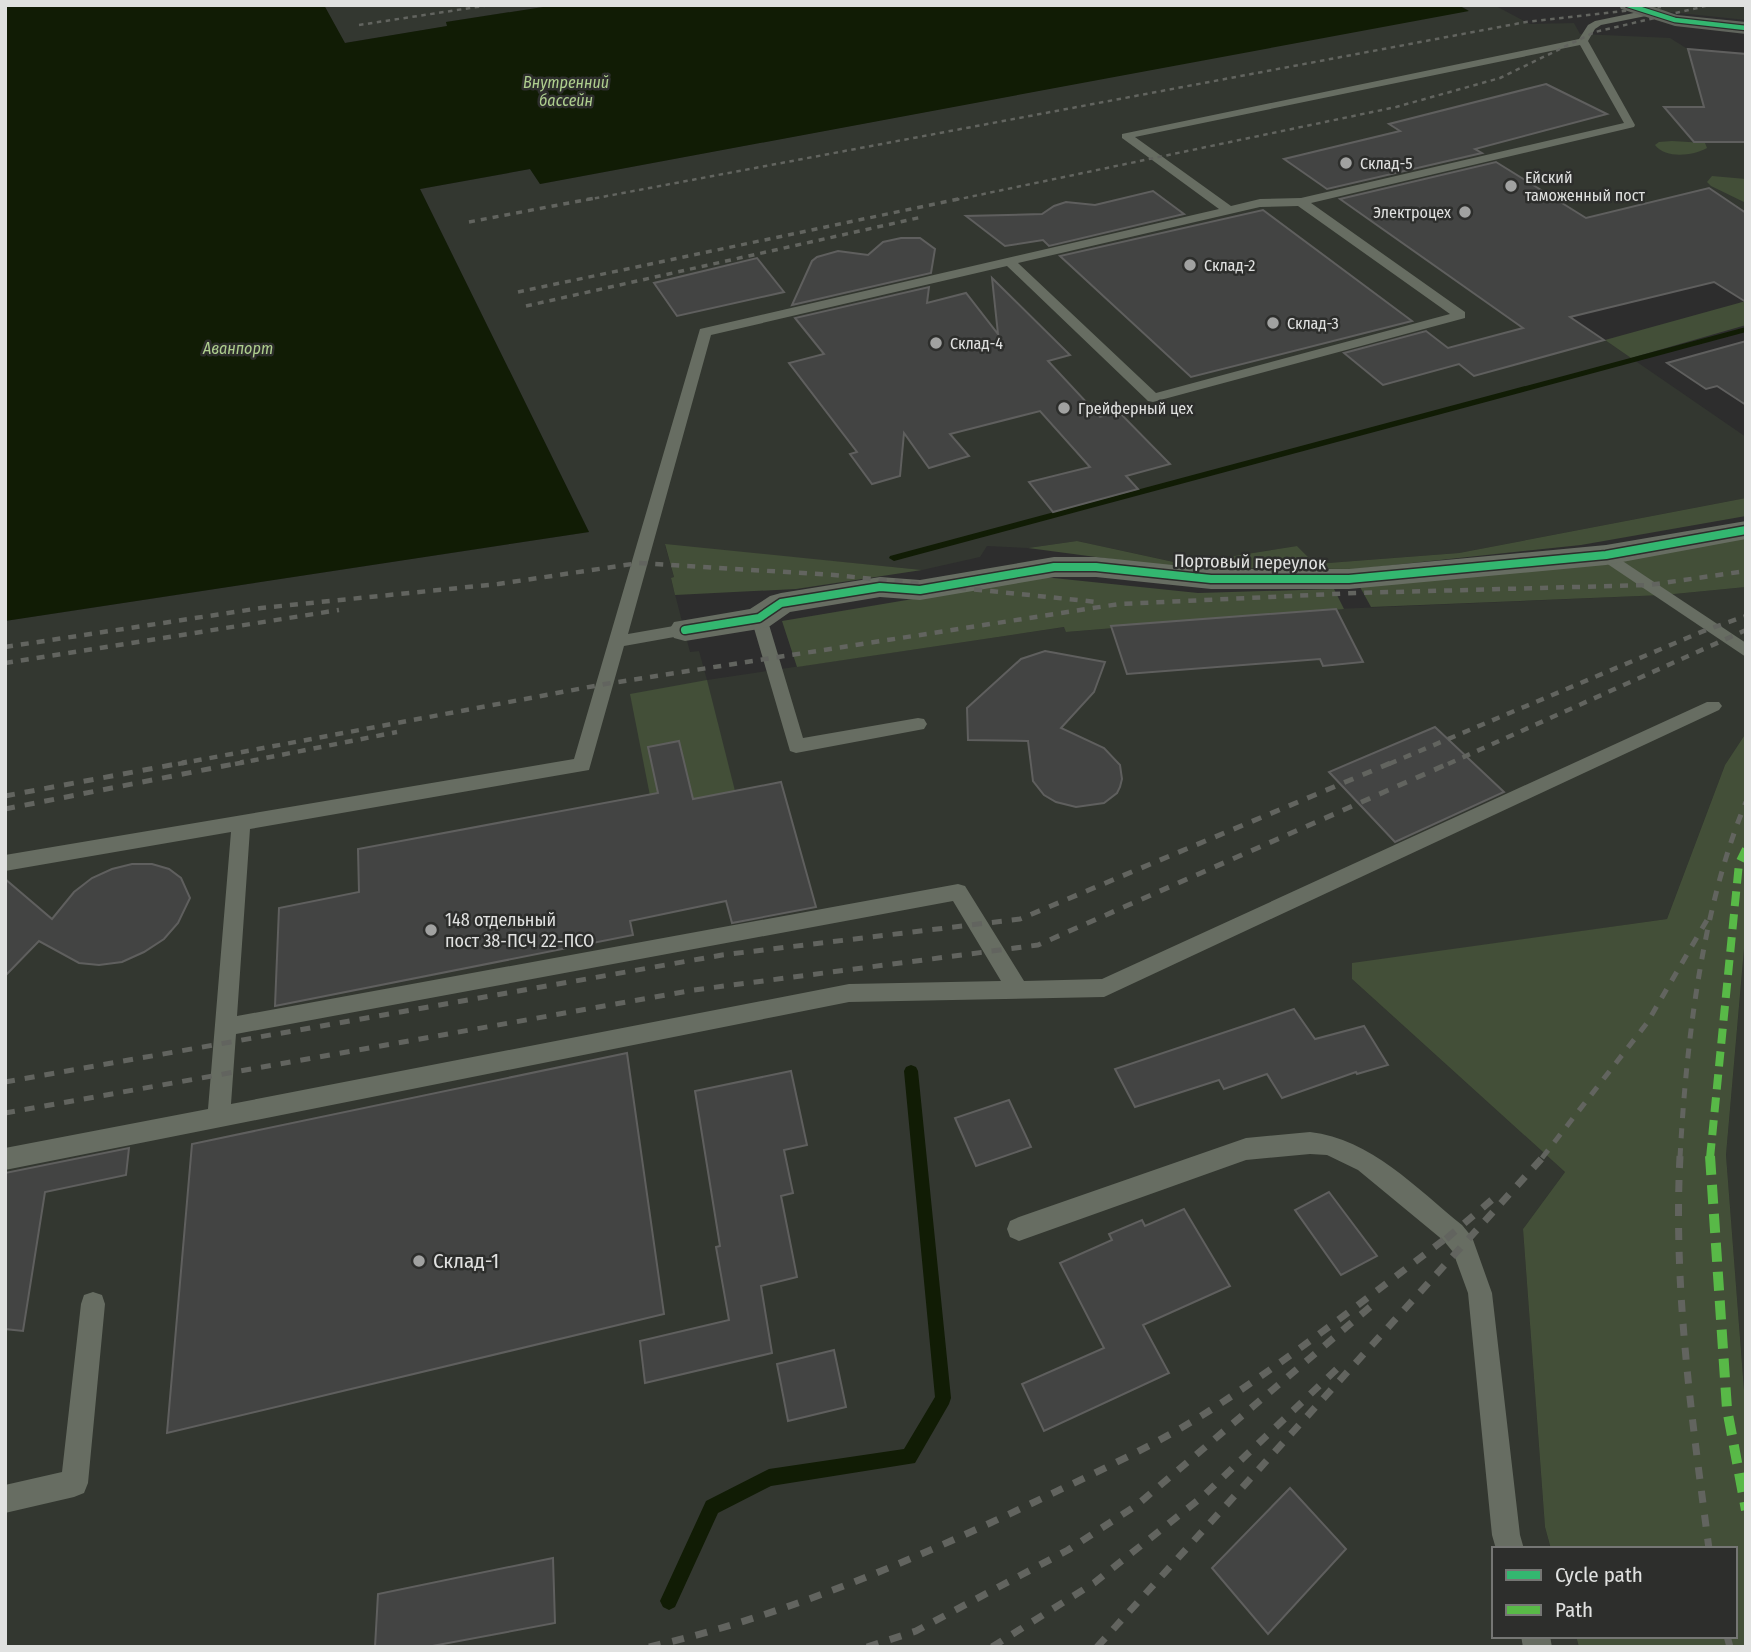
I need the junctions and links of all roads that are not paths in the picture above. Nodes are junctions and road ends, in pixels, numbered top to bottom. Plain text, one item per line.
1 (1628, 5) edge
2 (1648, 13) junction
3 (1746, 28) edge
4 (1583, 41) junction
5 (1301, 202) junction
6 (1228, 210) junction
7 (1009, 261) junction
8 (1746, 530) edge
9 (1606, 555) junction
10 (759, 618) junction
11 (685, 630) joint
12 (617, 642) junction
13 (1746, 650) edge
14 (1713, 706) dead end
15 (918, 724) dead end
16 (241, 823) junction
17 (5, 863) edge
18 (1018, 990) junction
19 (226, 1027) junction
20 (219, 1116) junction
21 (5, 1159) edge
22 (1019, 1229) dead end
23 (93, 1304) dead end
24 (5, 1499) edge
25 (1510, 1547) edge

1 - 2 street
2 - 3 street
2 - 4 lane
4 - 5 lane
4 - 6 lane
5 - 6 lane
5 - 7 lane
6 - 7 lane
7 - 12 lane
8 - 9 street, Портовый переулок
9 - 10 street, Портовый переулок
9 - 13 lane
10 - 11 street, Портовый переулок
10 - 15 lane
11 - 12 lane
12 - 16 lane
14 - 18 lane
16 - 17 lane
16 - 19 lane
18 - 19 lane
18 - 20 lane
19 - 20 lane
20 - 21 lane
22 - 25 lane
23 - 24 lane

